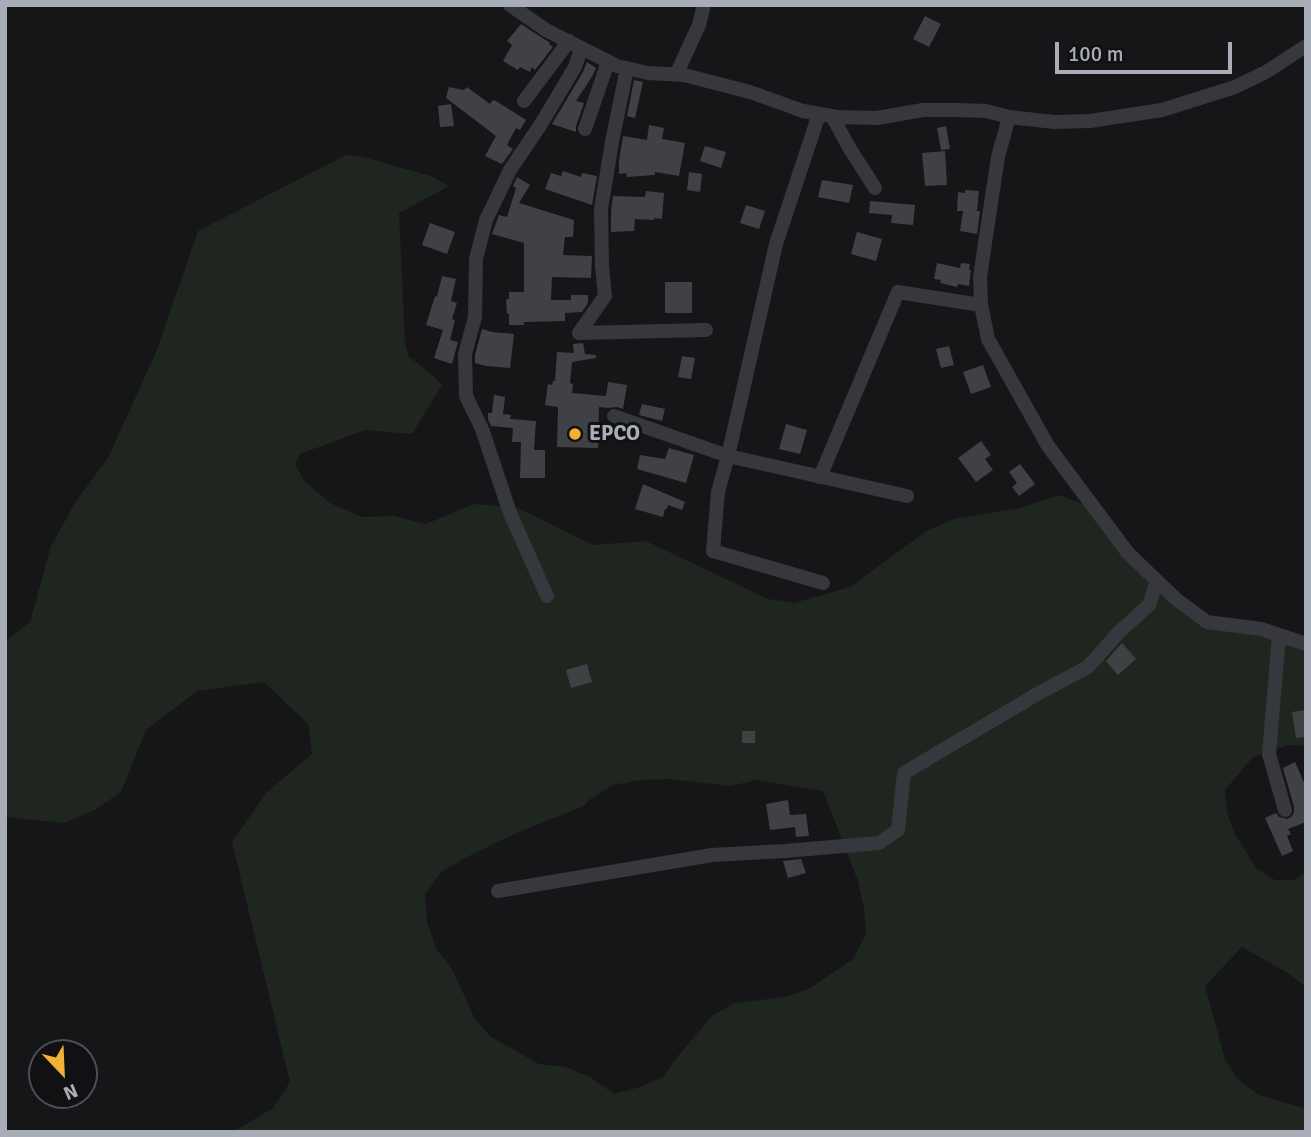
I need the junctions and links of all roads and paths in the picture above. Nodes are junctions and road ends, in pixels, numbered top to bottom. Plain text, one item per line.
1 (510, 5) edge
2 (704, 5) edge
3 (575, 45) junction
4 (1306, 46) edge
5 (608, 62) junction
6 (627, 68) junction
7 (676, 75) junction
8 (524, 101) dead end
9 (825, 115) junction
10 (1009, 117) junction
11 (585, 129) dead end
12 (875, 188) dead end
13 (981, 305) junction
14 (706, 330) dead end
15 (614, 416) dead end
16 (728, 456) junction
17 (820, 477) junction
18 (907, 496) dead end
19 (1157, 581) junction
20 (824, 583) dead end
21 (547, 596) dead end
22 (1279, 635) junction
23 (1306, 644) edge
24 (1285, 810) dead end
25 (498, 891) dead end

1 - 3 street
2 - 7 street
3 - 5 street
3 - 8 street
3 - 21 street
4 - 10 street
5 - 6 street
5 - 11 street
6 - 7 street
6 - 14 street
7 - 9 street
9 - 10 street
9 - 12 street
9 - 16 street
10 - 13 street
13 - 17 street
13 - 19 street
15 - 16 street
16 - 17 street
16 - 20 street
17 - 18 street
19 - 22 street
19 - 25 street
22 - 23 street
22 - 24 street

